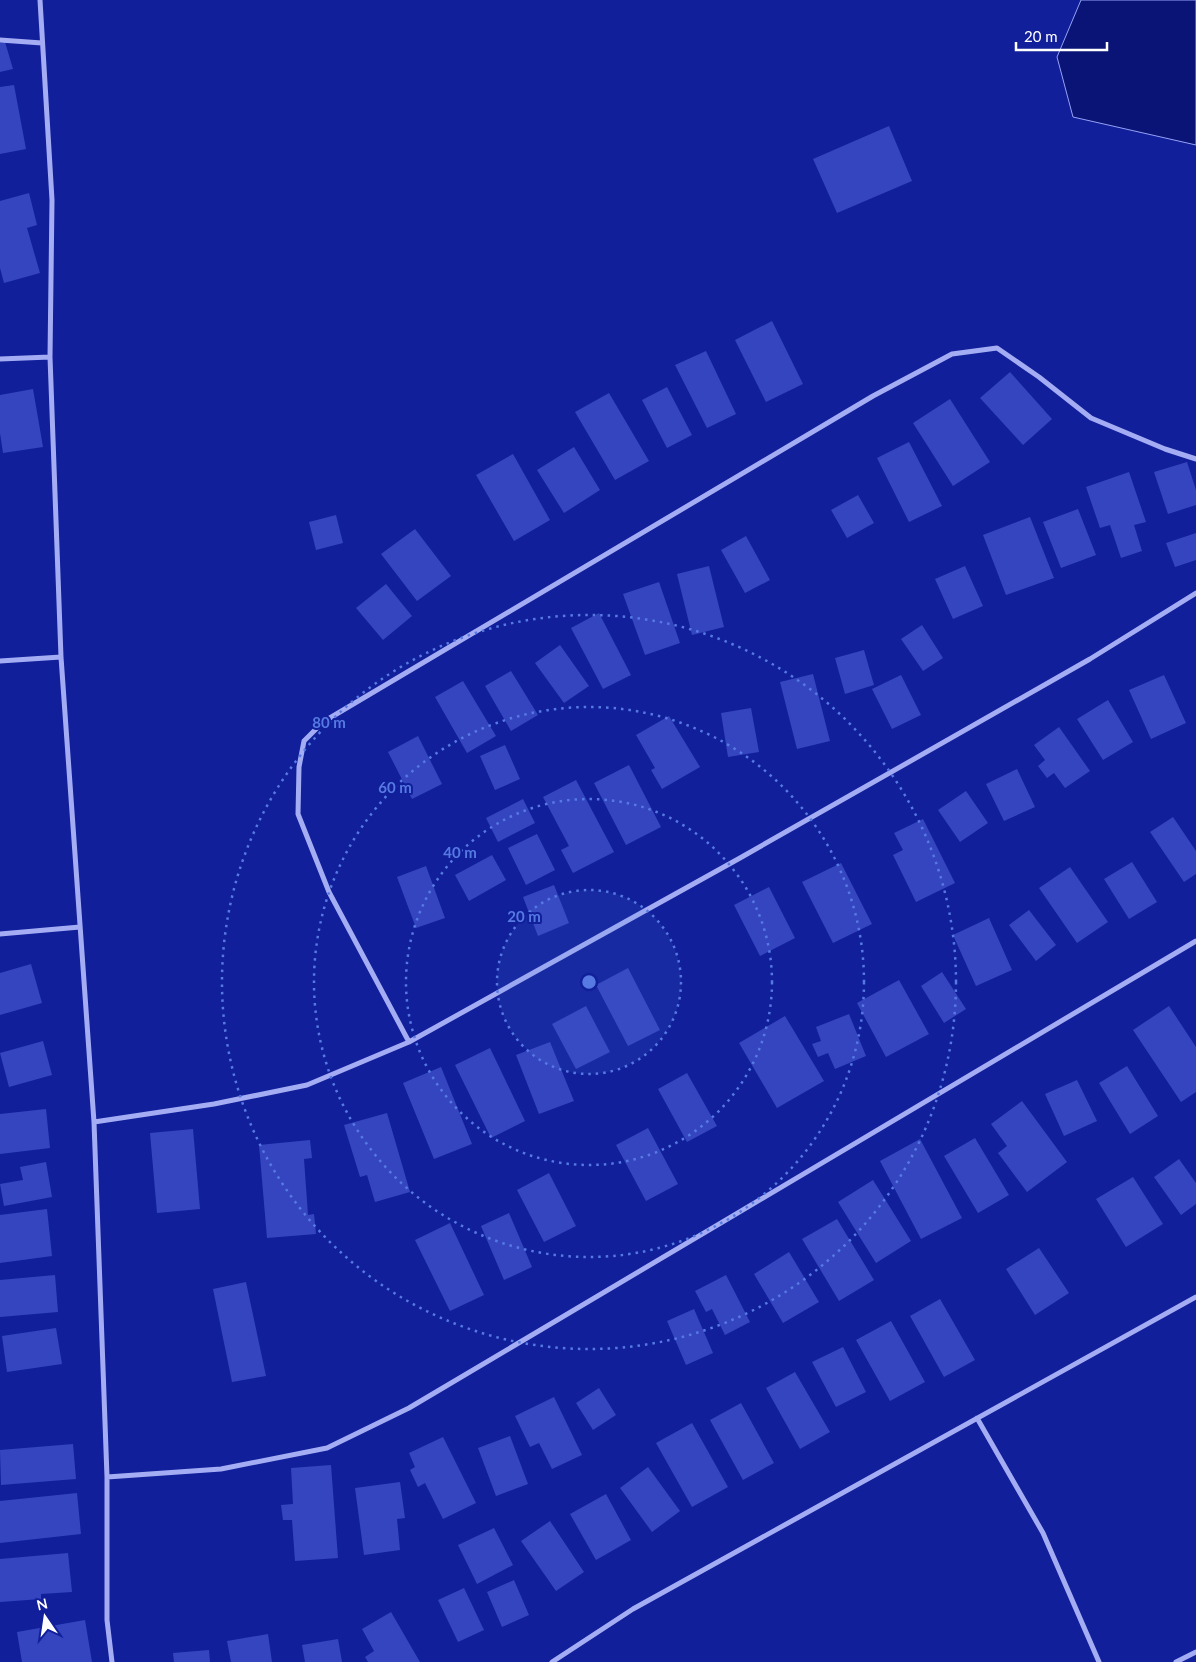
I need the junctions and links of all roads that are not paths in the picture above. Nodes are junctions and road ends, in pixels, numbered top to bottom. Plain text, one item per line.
1 (40, 0) edge
2 (0, 40) edge
3 (42, 43) junction
4 (50, 357) junction
5 (0, 359) edge
6 (1196, 459) edge
7 (1196, 593) edge
8 (61, 656) junction
9 (0, 661) edge
10 (80, 928) junction
11 (0, 934) edge
12 (1196, 941) edge
13 (409, 1042) junction
14 (94, 1122) junction
15 (1196, 1297) edge
16 (977, 1418) junction
17 (106, 1477) junction
18 (1196, 1652) edge
19 (112, 1662) edge
20 (552, 1662) edge
21 (1099, 1662) edge
22 (1176, 1662) edge

1 - 3 street
2 - 3 street
3 - 4 street
4 - 5 street
4 - 8 street
6 - 13 street
7 - 13 street
8 - 9 street
8 - 10 street
10 - 11 street
10 - 14 street
12 - 17 street
13 - 14 street
14 - 17 street
15 - 16 street
16 - 20 street
16 - 21 street
17 - 19 street
18 - 22 street

